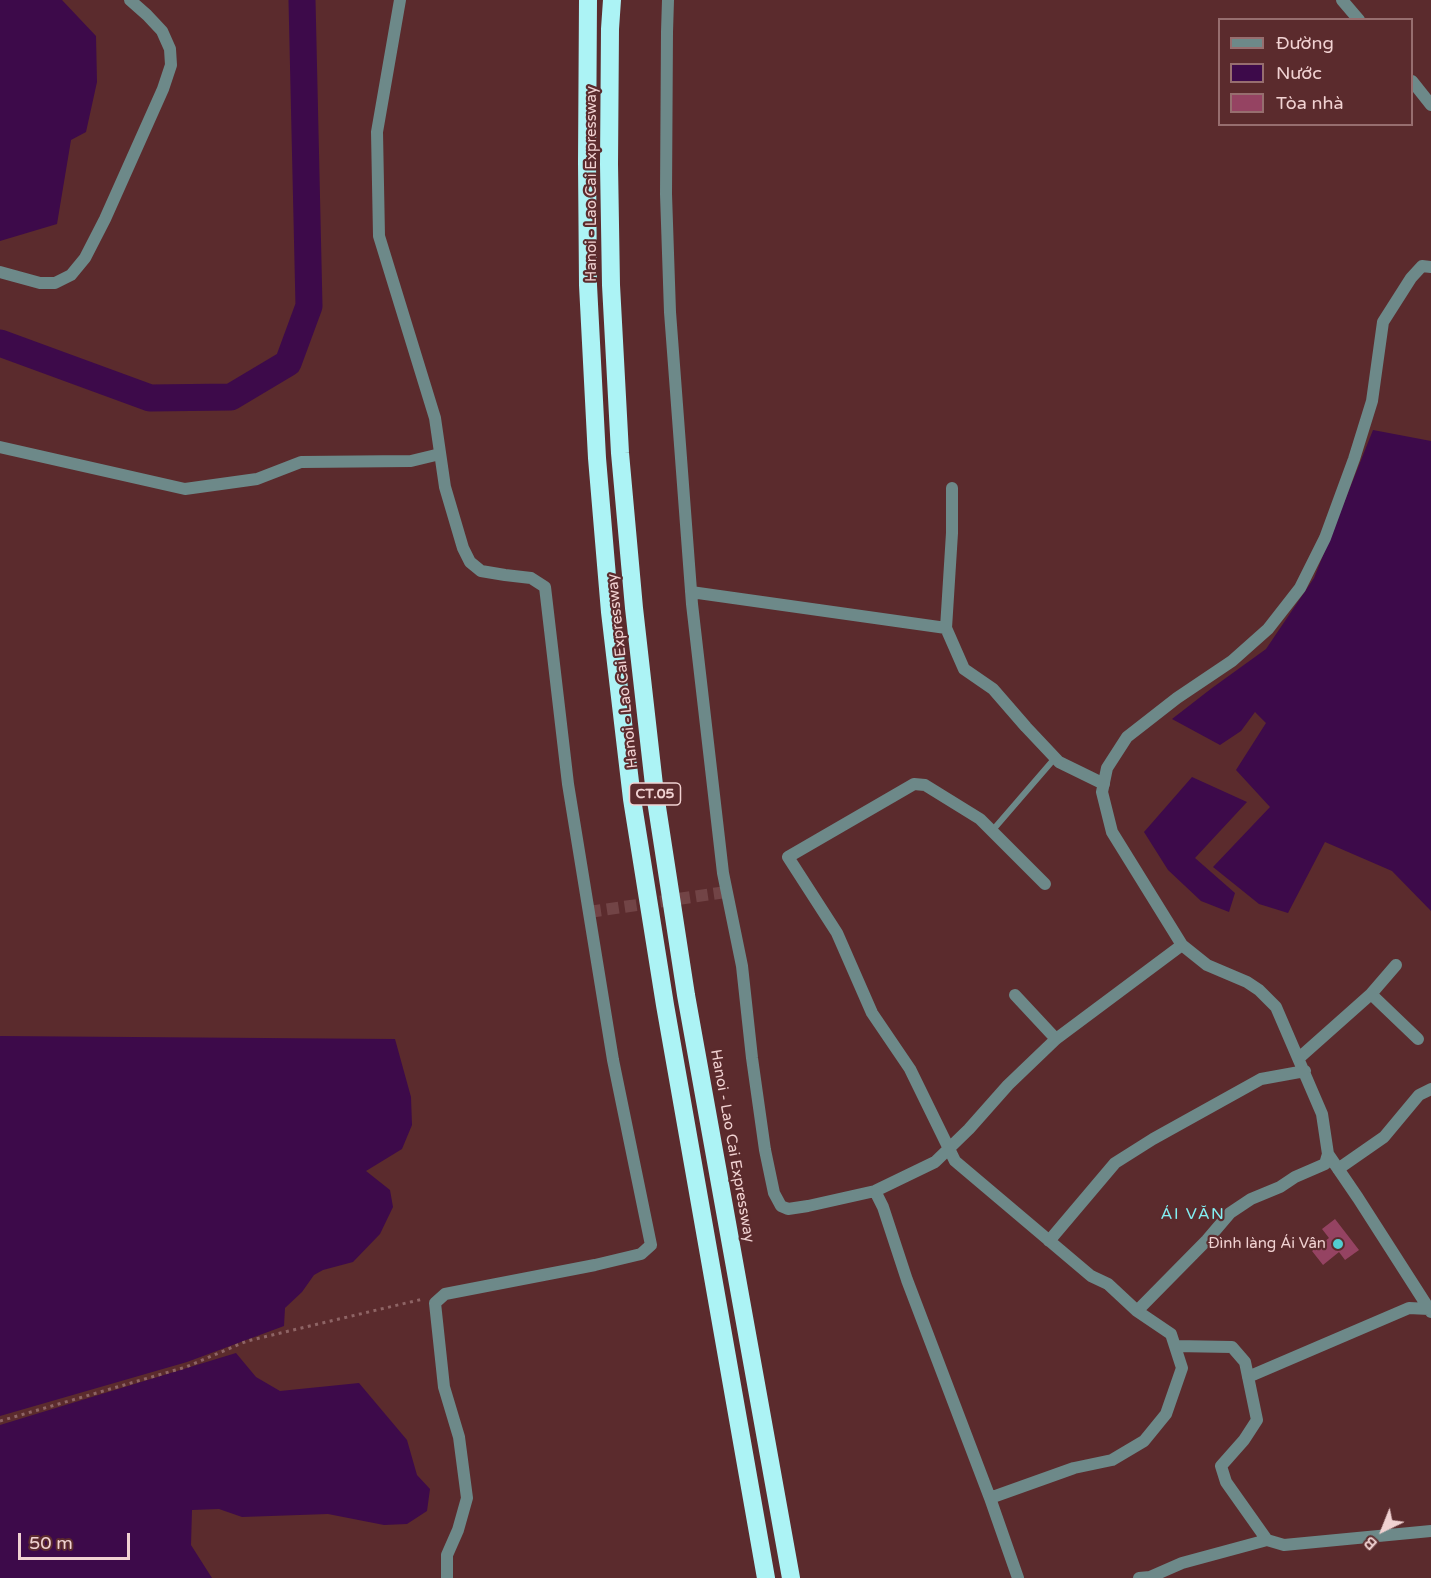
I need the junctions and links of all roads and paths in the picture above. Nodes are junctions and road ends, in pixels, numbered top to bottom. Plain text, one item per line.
1 (130, 0) edge
2 (400, 0) edge
3 (588, 0) edge
4 (612, 0) edge
5 (668, 0) edge
6 (1342, 0) edge
7 (1357, 18) edge
8 (1413, 82) edge
9 (1431, 105) edge
10 (1431, 267) edge
11 (0, 272) edge
12 (0, 447) edge
13 (440, 454) junction
14 (952, 488) dead end
15 (692, 592) junction
16 (946, 628) junction
17 (1055, 758) junction
18 (1104, 784) junction
19 (992, 831) junction
20 (1045, 884) dead end
21 (1182, 945) junction
22 (1396, 965) dead end
23 (1371, 994) junction
24 (1015, 995) dead end
25 (1056, 1039) junction
26 (1418, 1039) dead end
27 (1299, 1058) junction
28 (1305, 1071) junction
29 (1431, 1089) edge
30 (949, 1148) junction
31 (1328, 1154) junction
32 (1338, 1169) junction
33 (875, 1191) junction
34 (1050, 1241) junction
35 (445, 1294) junction
36 (1430, 1310) edge
37 (1137, 1311) junction
38 (1175, 1346) junction
39 (1248, 1377) junction
40 (0, 1421) edge
41 (990, 1498) junction
42 (1431, 1531) edge
43 (1267, 1540) junction
44 (447, 1578) edge
45 (766, 1578) edge
46 (791, 1578) edge
47 (1018, 1578) edge
48 (1139, 1578) edge

1 - 11 street
2 - 13 street
3 - 45 highway, Hanoi - Lao Cai Expressway / CT.05
4 - 46 highway, Hanoi - Lao Cai Expressway / CT.05
5 - 15 street
6 - 7 street
8 - 9 street
10 - 18 street
12 - 13 street
13 - 35 street
14 - 16 street
15 - 16 street
15 - 33 street
16 - 17 street
17 - 18 street
17 - 19 lane
18 - 21 street
19 - 20 street
19 - 30 street
21 - 25 street
21 - 27 street
22 - 23 street
23 - 26 street
23 - 27 street
24 - 25 street
25 - 30 street
27 - 28 street
28 - 31 street
28 - 34 street
29 - 32 street
30 - 33 street
30 - 34 street
31 - 32 street
31 - 37 street
32 - 36 street
33 - 41 street
34 - 37 street
35 - 40 path
35 - 44 street
36 - 39 street
37 - 38 street
38 - 39 street
38 - 41 street
39 - 43 street
41 - 47 street
42 - 43 street
43 - 48 street

